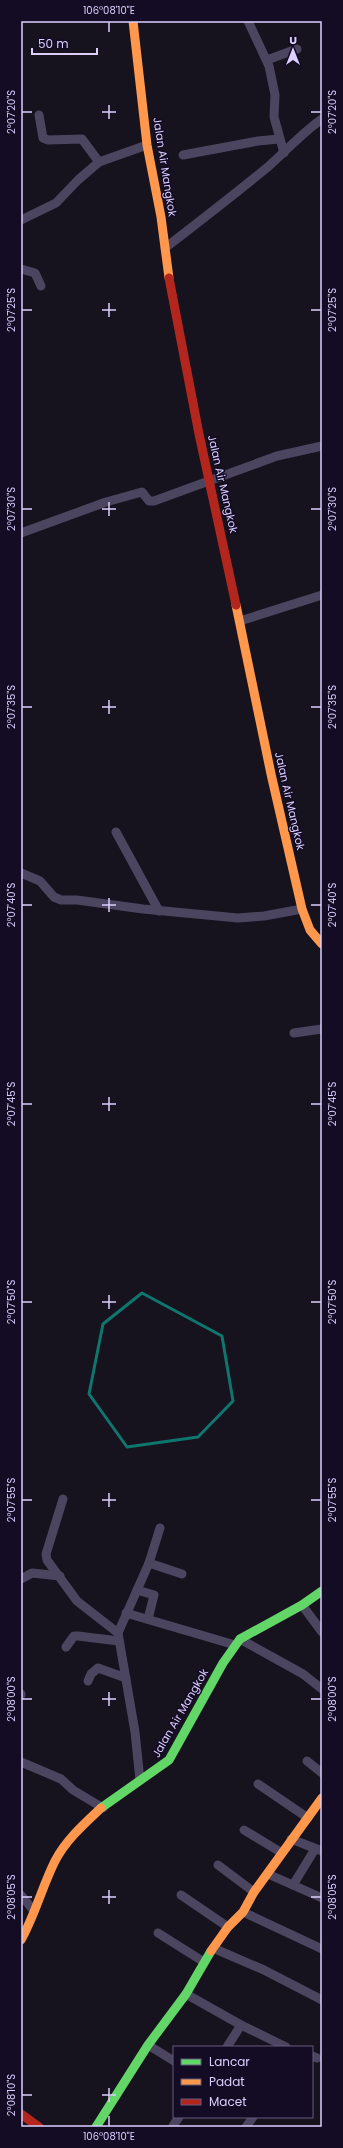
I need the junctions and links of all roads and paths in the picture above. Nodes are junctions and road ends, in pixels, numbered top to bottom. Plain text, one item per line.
1 (133, 21) edge
2 (248, 21) edge
3 (297, 49) dead end
4 (267, 60) junction
5 (39, 115) dead end
6 (322, 119) edge
7 (279, 139) junction
8 (147, 145) junction
9 (284, 153) junction
10 (182, 154) dead end
11 (99, 162) junction
12 (21, 220) edge
13 (165, 248) junction
14 (21, 269) edge
15 (41, 286) dead end
16 (322, 446) edge
17 (210, 482) junction
18 (21, 533) edge
19 (322, 595) edge
20 (240, 621) junction
21 (116, 832) dead end
22 (21, 873) edge
23 (302, 910) junction
24 (159, 911) junction
25 (322, 944) edge
26 (322, 1029) edge
27 (294, 1033) dead end
28 (63, 1499) dead end
29 (160, 1528) dead end
30 (149, 1563) junction
31 (182, 1574) dead end
32 (60, 1576) junction
33 (21, 1579) edge
34 (137, 1590) junction
35 (322, 1591) edge
36 (302, 1605) junction
37 (126, 1613) junction
38 (148, 1619) junction
39 (322, 1632) edge
40 (119, 1637) junction
41 (238, 1642) junction
42 (66, 1647) dead end
43 (126, 1678) junction
44 (88, 1681) dead end
45 (322, 1689) edge
46 (307, 1761) dead end
47 (21, 1762) edge
48 (322, 1773) edge
49 (140, 1780) junction
50 (258, 1784) dead end
51 (322, 1798) edge
52 (103, 1808) junction
53 (308, 1818) junction
54 (244, 1830) dead end
55 (291, 1838) junction
56 (318, 1850) edge
57 (282, 1852) junction
58 (218, 1865) dead end
59 (268, 1874) junction
60 (293, 1885) junction
61 (254, 1892) junction
62 (21, 1895) edge
63 (181, 1895) dead end
64 (322, 1898) edge
65 (34, 1911) junction
66 (243, 1912) junction
67 (228, 1927) junction
68 (158, 1933) dead end
69 (21, 1940) edge
70 (213, 1948) junction
71 (322, 1949) edge
72 (204, 1962) junction
73 (186, 1994) junction
74 (322, 2000) edge
75 (241, 2025) junction
76 (148, 2045) junction
77 (228, 2046) edge
78 (284, 2046) edge
79 (173, 2060) edge
80 (22, 2117) edge
81 (178, 2118) edge
82 (251, 2118) edge
83 (173, 2126) dead end
84 (39, 2127) edge
85 (96, 2127) edge
86 (246, 2127) edge

1 - 8 street, Jalan Air Mangkok
2 - 4 street
3 - 4 street
4 - 7 street
5 - 11 street
6 - 9 street
7 - 9 street
7 - 10 street
8 - 11 street
8 - 13 street, Jalan Air Mangkok
9 - 13 street
11 - 12 street
13 - 17 street, Jalan Air Mangkok
14 - 15 street
16 - 17 street
17 - 18 street
17 - 20 street, Jalan Air Mangkok
19 - 20 street
20 - 23 street, Jalan Air Mangkok
21 - 24 street
22 - 24 street
23 - 24 street
23 - 25 street, Jalan Air Mangkok
26 - 27 street
28 - 32 street
29 - 30 street
30 - 31 street
30 - 34 street
32 - 33 street
32 - 40 street
34 - 37 street
34 - 38 street
35 - 36 street, Jalan Air Mangkok
36 - 39 street
36 - 41 street, Jalan Air Mangkok
37 - 38 street
37 - 40 street
38 - 41 street
40 - 42 street
40 - 43 street
41 - 45 street
41 - 49 street, Jalan Air Mangkok
43 - 44 street
43 - 49 street
46 - 48 street
47 - 52 street
49 - 52 street, Jalan Air Mangkok
50 - 53 street
51 - 53 street
52 - 65 street, Jalan Air Mangkok
53 - 55 street
54 - 57 street
55 - 56 street
55 - 57 street
56 - 60 street
57 - 59 street
58 - 61 street
59 - 60 street
59 - 61 street
60 - 64 street
61 - 66 street
62 - 65 street
63 - 67 street
65 - 69 street, Jalan Air Mangkok
66 - 67 street
66 - 71 street
67 - 70 street
68 - 72 street
70 - 72 street
70 - 74 street
72 - 73 street
73 - 75 street
73 - 76 street
75 - 77 street
75 - 78 street
76 - 79 street
76 - 85 street
80 - 84 street
81 - 83 street
82 - 86 street

